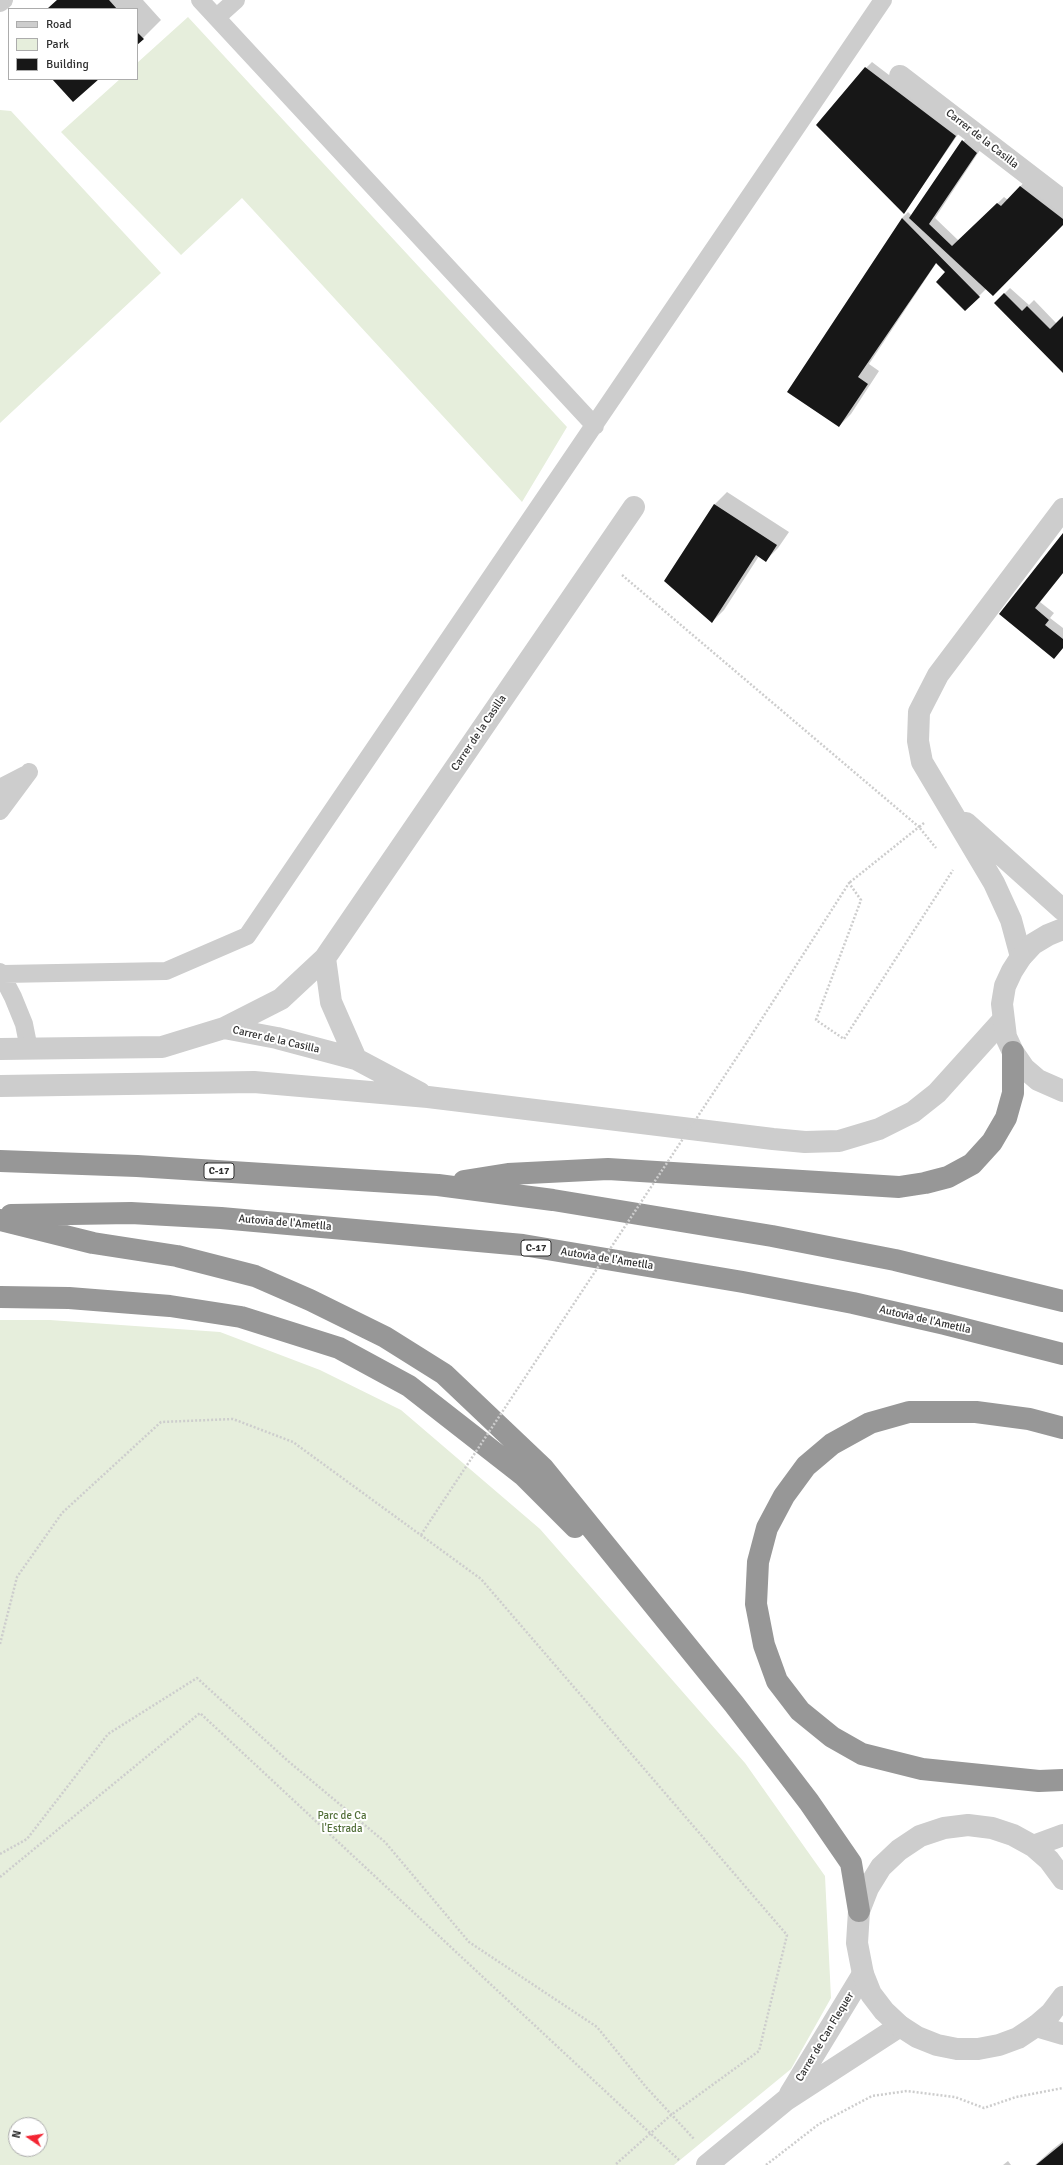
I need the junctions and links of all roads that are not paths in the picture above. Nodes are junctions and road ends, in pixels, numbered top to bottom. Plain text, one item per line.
1 (4, 0) edge
2 (200, 0) edge
3 (236, 0) edge
4 (883, 0) edge
5 (0, 3) edge
6 (217, 17) junction
7 (900, 76) dead end
8 (1063, 202) edge
9 (595, 426) junction
10 (634, 507) dead end
11 (1063, 510) edge
12 (0, 788) edge
13 (948, 806) junction
14 (0, 812) edge
15 (1063, 910) edge
16 (1063, 929) edge
17 (1021, 957) junction
18 (325, 958) junction
19 (1, 973) edge
20 (1002, 1021) junction
21 (224, 1028) junction
22 (0, 1049) edge
23 (29, 1049) junction
24 (1012, 1052) junction
25 (356, 1059) junction
26 (0, 1086) edge
27 (1063, 1091) edge
28 (428, 1097) junction
29 (0, 1161) edge
30 (438, 1185) junction
31 (0, 1215) edge
32 (0, 1220) edge
33 (0, 1297) edge
34 (1063, 1301) edge
35 (1063, 1354) edge
36 (1063, 1428) edge
37 (628, 1575) junction
38 (1063, 1780) edge
39 (1063, 1835) edge
40 (1033, 1846) junction
41 (1063, 1879) edge
42 (859, 1911) junction
43 (863, 1974) junction
44 (1063, 1996) edge
45 (900, 2026) junction
46 (1036, 2026) junction
47 (1063, 2034) edge
48 (786, 2100) junction
49 (710, 2162) edge

1 - 5 lane
2 - 6 lane
3 - 6 lane
4 - 9 lane
6 - 9 lane
7 - 8 street, Carrer de la Casilla
9 - 19 lane
10 - 18 street, Carrer de la Casilla
11 - 13 street
12 - 14 lane
13 - 15 street
13 - 17 street
16 - 17 street
17 - 20 street
18 - 21 street, Carrer de la Casilla
18 - 25 street
19 - 23 lane
20 - 24 street
20 - 28 street
21 - 23 street
21 - 25 street, Carrer de la Casilla
22 - 23 street
24 - 27 street
24 - 30 highway
25 - 28 street, Carrer de la Casilla
26 - 28 street
29 - 30 highway, C-17
30 - 34 highway, C-17
31 - 35 highway, Autovia de l'Ametlla / C-17
32 - 37 highway
33 - 37 highway
36 - 38 highway
37 - 42 highway
39 - 40 street
40 - 41 street
40 - 42 street
42 - 43 street
43 - 45 street
43 - 48 street, Carrer de Can Flequer
44 - 46 street
45 - 46 street
45 - 48 street, Carrer de Can Flequer
46 - 47 street
48 - 49 street, Carrer de Can Flequer

